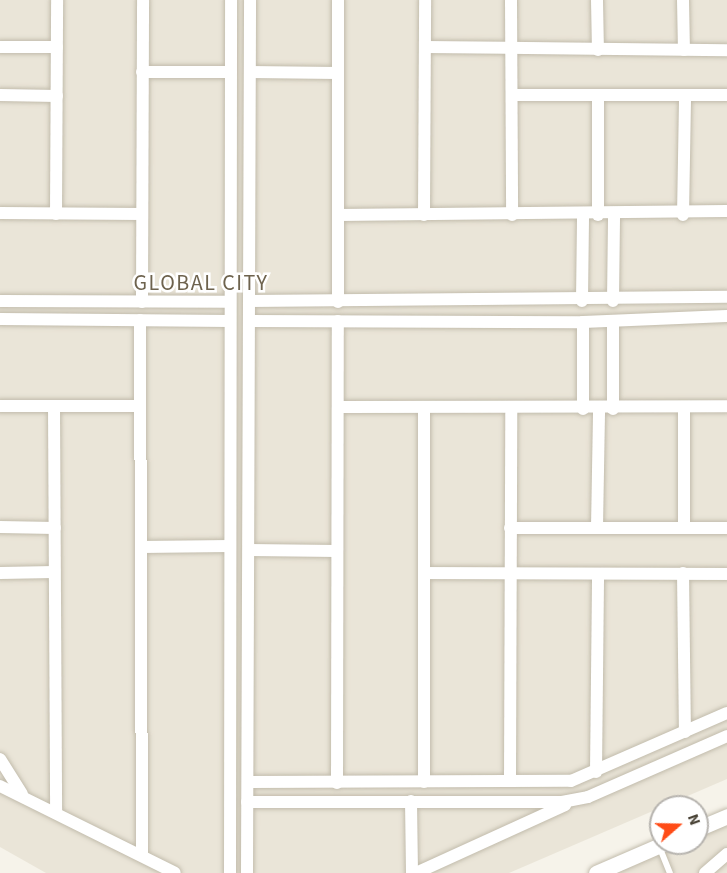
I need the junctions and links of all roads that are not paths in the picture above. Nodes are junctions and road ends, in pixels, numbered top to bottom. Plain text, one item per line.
1 (57, 0) edge
2 (142, 0) edge
3 (231, 0) edge
4 (250, 0) edge
5 (338, 0) edge
6 (425, 0) edge
7 (511, 0) edge
8 (597, 0) edge
9 (683, 0) edge
10 (0, 47) edge
11 (57, 47) junction
12 (425, 47) junction
13 (511, 49) junction
14 (598, 50) junction
15 (684, 50) junction
16 (727, 50) edge
17 (142, 72) junction
18 (231, 72) junction
19 (250, 72) junction
20 (338, 73) junction
21 (0, 95) edge
22 (512, 95) junction
23 (598, 95) junction
24 (685, 95) junction
25 (727, 95) edge
26 (57, 96) junction
27 (727, 211) edge
28 (0, 213) edge
29 (56, 214) junction
30 (142, 214) junction
31 (338, 215) junction
32 (424, 215) junction
33 (512, 215) junction
34 (583, 215) junction
35 (598, 215) junction
36 (614, 215) junction
37 (684, 215) junction
38 (727, 297) edge
39 (582, 301) junction
40 (613, 301) junction
41 (0, 302) edge
42 (142, 302) junction
43 (230, 302) junction
44 (249, 302) junction
45 (338, 302) junction
46 (727, 316) edge
47 (0, 320) edge
48 (140, 320) junction
49 (230, 321) junction
50 (249, 321) junction
51 (338, 321) junction
52 (583, 322) junction
53 (613, 322) junction
54 (0, 406) edge
55 (54, 406) junction
56 (140, 406) junction
57 (727, 406) edge
58 (338, 407) junction
59 (424, 408) junction
60 (511, 409) junction
61 (583, 409) junction
62 (599, 409) junction
63 (684, 409) junction
64 (613, 410) junction
65 (0, 527) edge
66 (55, 528) junction
67 (510, 528) junction
68 (597, 528) junction
69 (684, 528) junction
70 (727, 528) edge
71 (230, 546) junction
72 (141, 547) junction
73 (249, 550) junction
74 (337, 551) junction
75 (54, 572) junction
76 (0, 573) edge
77 (424, 573) junction
78 (510, 573) junction
79 (683, 573) junction
80 (598, 574) junction
81 (727, 574) edge
82 (727, 713) edge
83 (684, 732) junction
84 (727, 736) edge
85 (0, 759) edge
86 (596, 772) junction
87 (248, 782) junction
88 (424, 782) junction
89 (510, 782) junction
90 (337, 783) junction
91 (0, 786) edge
92 (22, 794) junction
93 (575, 800) junction
94 (411, 801) junction
95 (247, 802) junction
96 (57, 810) junction
97 (727, 816) edge
98 (709, 824) edge
99 (649, 850) edge
100 (142, 853) junction
101 (727, 854) edge
102 (665, 855) edge
103 (175, 873) edge
104 (230, 873) edge
105 (247, 873) edge
106 (414, 873) edge
107 (596, 873) edge
108 (670, 873) edge
109 (705, 873) edge

1 - 11 street
2 - 17 street
3 - 18 street
4 - 19 street
5 - 20 street
6 - 12 street
7 - 13 street
8 - 14 street
9 - 15 street
10 - 11 street
11 - 26 street
12 - 13 street
12 - 32 street
13 - 14 street
13 - 22 street
14 - 15 street
15 - 16 street
17 - 18 street
17 - 30 street
18 - 43 street
19 - 20 street
19 - 44 street
20 - 31 street
21 - 26 street
22 - 23 street
22 - 33 street
23 - 24 street
23 - 35 street
24 - 25 street
24 - 37 street
26 - 29 street
27 - 37 street
28 - 29 street
29 - 30 street
30 - 42 street
31 - 32 street
31 - 45 street
32 - 33 street
33 - 34 street
34 - 35 street
34 - 39 street
35 - 36 street
36 - 37 street
36 - 40 street
38 - 40 street
39 - 40 street
39 - 45 street
41 - 42 street
42 - 43 street
43 - 49 street
44 - 45 street
44 - 50 street
46 - 53 street
47 - 48 street
48 - 49 street
48 - 56 street
49 - 71 street
50 - 51 street
50 - 73 street
51 - 52 street
51 - 58 street
52 - 53 street
52 - 61 street
53 - 64 street
54 - 55 street
55 - 56 street
55 - 66 street
56 - 72 street
57 - 63 street
58 - 59 street
58 - 74 street
59 - 60 street
59 - 77 street
60 - 61 street
60 - 67 street
61 - 62 street
62 - 64 street
62 - 68 street
63 - 64 street
63 - 69 street
65 - 66 street
66 - 75 street
67 - 68 street
67 - 78 street
68 - 69 street
69 - 70 street
71 - 72 street
71 - 104 street
72 - 100 street
73 - 74 street
73 - 87 street
74 - 90 street
75 - 76 street
75 - 96 street
77 - 78 street
77 - 88 street
78 - 80 street
78 - 89 street
79 - 80 street
79 - 81 street
79 - 83 street
80 - 86 street
82 - 83 street
83 - 86 street
84 - 93 street
85 - 92 street
86 - 89 street
87 - 90 street
87 - 95 street
88 - 89 street
88 - 90 street
91 - 92 street
92 - 96 street
93 - 94 street
93 - 106 street
94 - 95 street
94 - 106 street
95 - 105 street
96 - 100 street
97 - 98 street
99 - 107 street
100 - 103 street
101 - 109 street
102 - 108 lane

